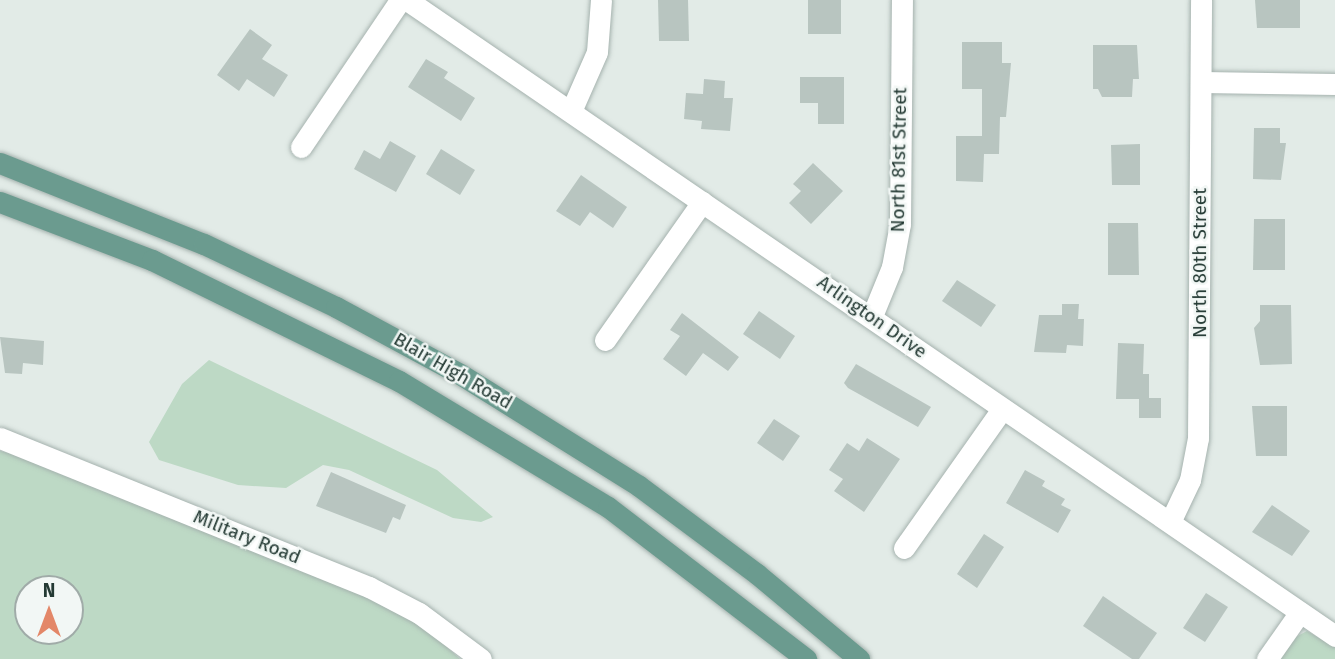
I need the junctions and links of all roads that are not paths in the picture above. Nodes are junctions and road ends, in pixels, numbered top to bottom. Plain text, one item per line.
1 (400, 0) edge
2 (407, 0) edge
3 (601, 0) edge
4 (902, 0) edge
5 (1201, 0) edge
6 (1201, 82) junction
7 (1335, 84) edge
8 (572, 109) junction
9 (301, 147) dead end
10 (0, 163) edge
11 (0, 202) edge
12 (702, 202) junction
13 (872, 316) junction
14 (605, 340) dead end
15 (1002, 408) junction
16 (0, 438) edge
17 (1171, 520) junction
18 (904, 548) dead end
19 (1300, 612) junction
20 (1335, 636) edge
21 (481, 659) edge
22 (806, 659) edge
23 (859, 659) edge
24 (1267, 659) edge

1 - 9 street
2 - 8 street, Arlington Drive
3 - 8 street
4 - 13 street, North 81st Street
5 - 6 street, North 80th Street
6 - 7 street
6 - 17 street, North 80th Street
8 - 12 street, Arlington Drive
10 - 23 main road, Blair High Road
11 - 22 main road, Blair High Road
12 - 13 street, Arlington Drive
12 - 14 street
13 - 15 street, Arlington Drive
15 - 17 street, Arlington Drive
15 - 18 street
16 - 21 street, Military Road
17 - 19 street, Arlington Drive
19 - 20 street, Arlington Drive
19 - 24 street

